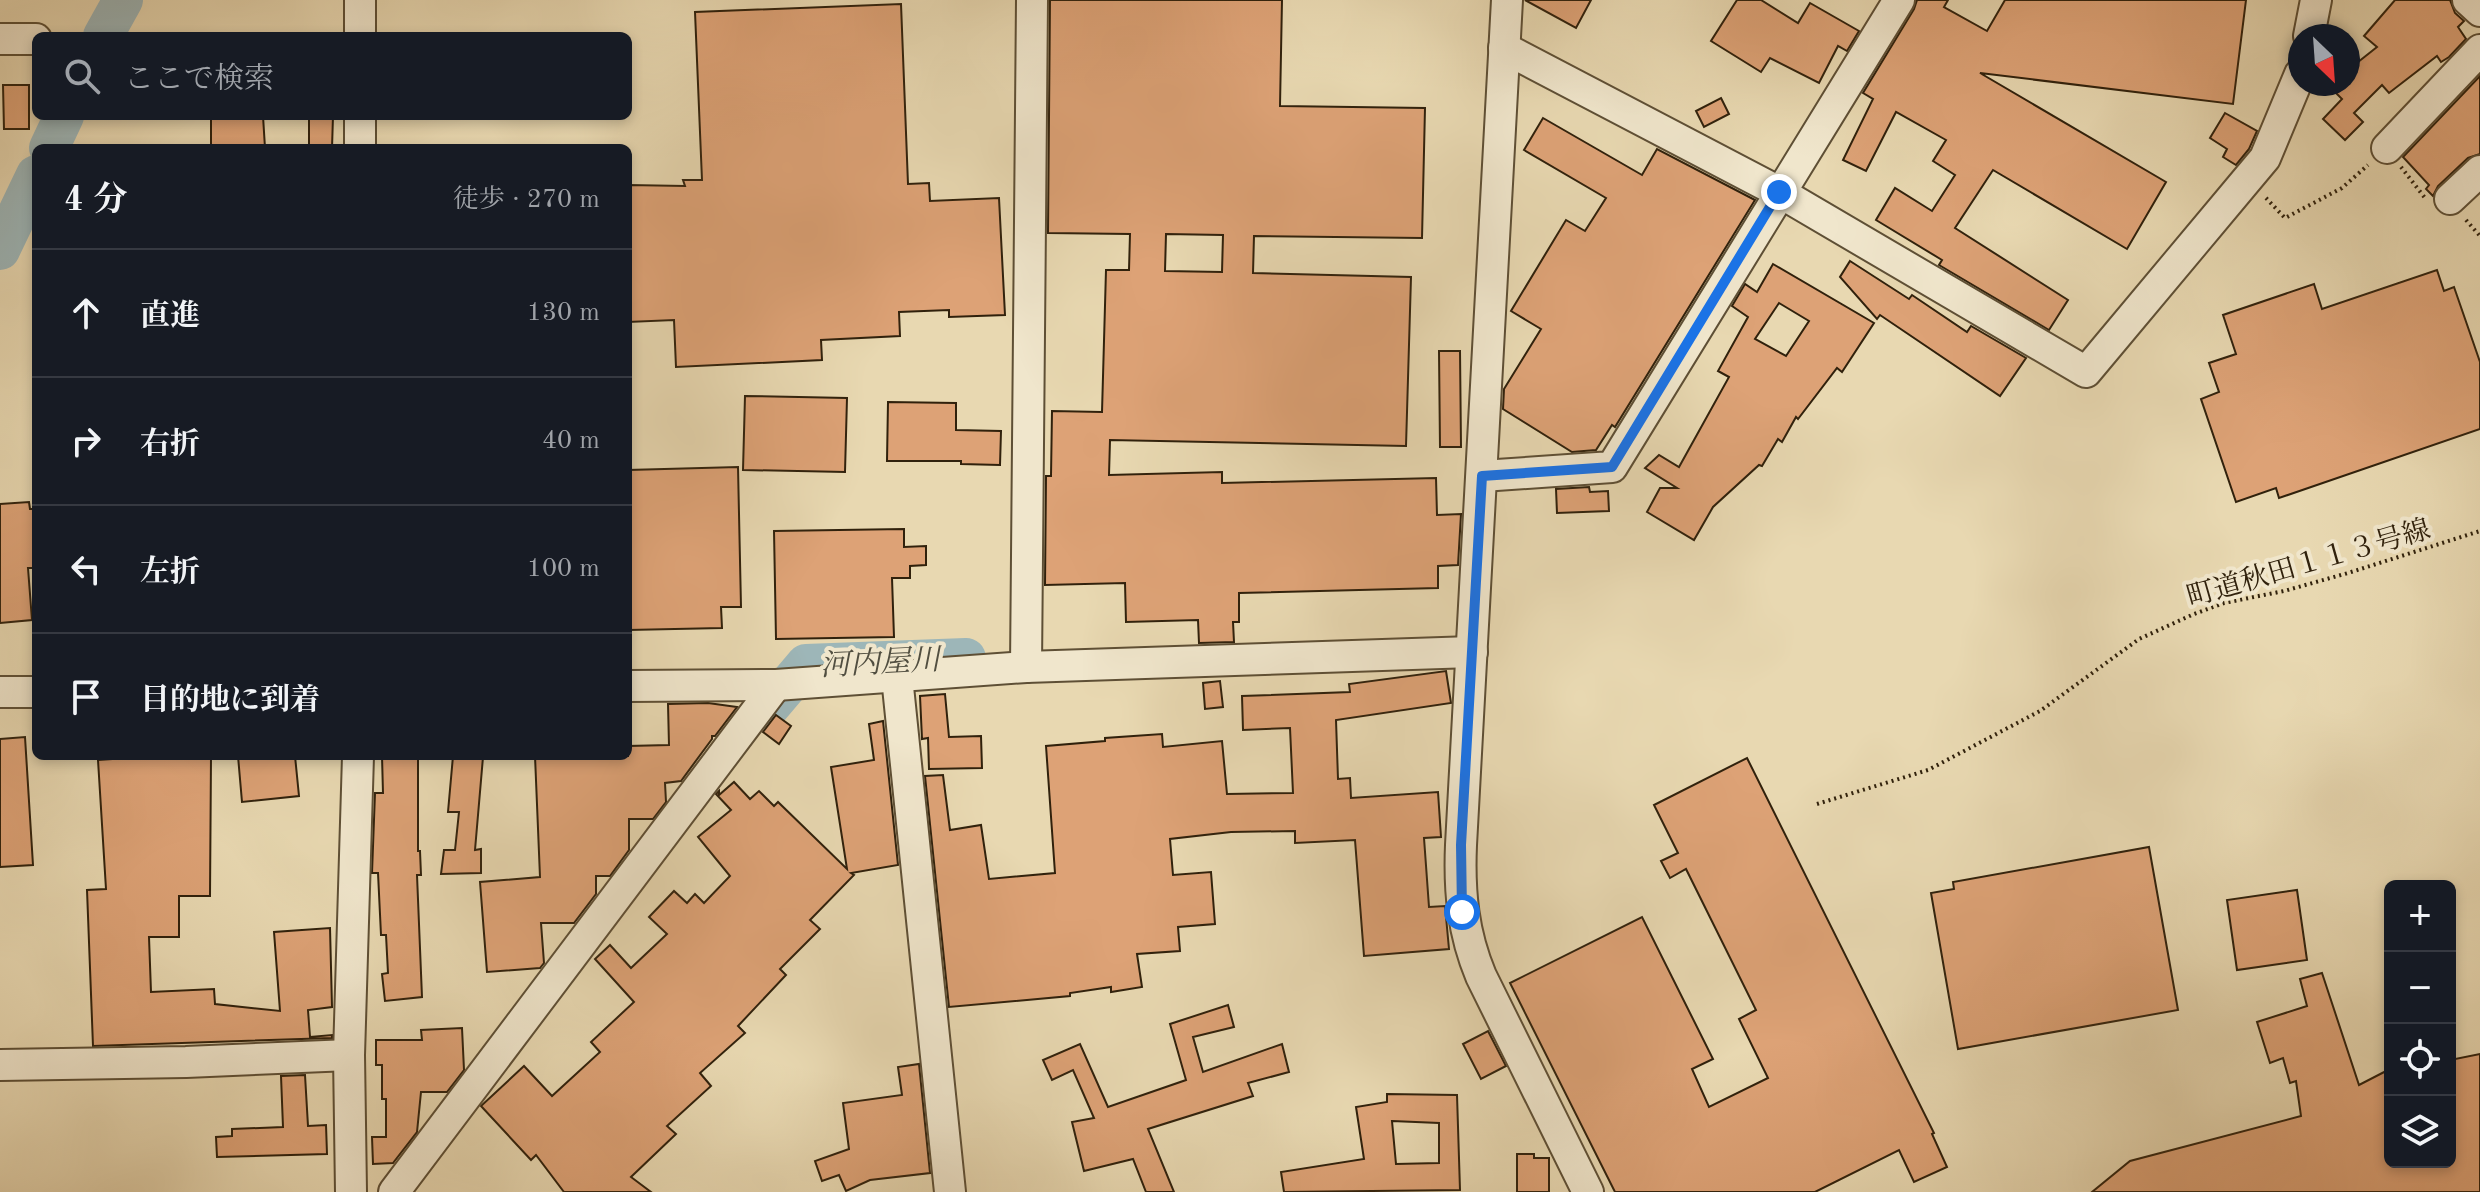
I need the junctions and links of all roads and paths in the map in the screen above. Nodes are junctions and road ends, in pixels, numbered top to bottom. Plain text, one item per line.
1 (360, 0) edge
2 (1032, 0) edge
3 (1507, 0) edge
4 (1899, 0) edge
5 (2316, 0) edge
6 (2468, 0) edge
7 (2480, 11) edge
8 (2311, 24) edge
9 (360, 32) edge
10 (0, 39) edge
11 (32, 39) edge
12 (1504, 48) junction
13 (2480, 50) edge
14 (2291, 96) edge
15 (360, 120) edge
16 (360, 144) edge
17 (2387, 148) joint
18 (2480, 171) edge
19 (2248, 178) junction
20 (1779, 192) junction
21 (2450, 199) dead end
22 (1482, 476) junction
23 (2480, 531) edge
24 (1472, 652) junction
25 (1026, 667) junction
26 (897, 677) junction
27 (776, 685) junction
28 (632, 686) edge
29 (0, 692) edge
30 (32, 692) edge
31 (358, 760) edge
32 (1817, 804) dead end
33 (349, 1055) junction
34 (0, 1065) edge
35 (351, 1192) edge
36 (394, 1192) edge
37 (950, 1192) edge
38 (1588, 1192) edge

1 - 9 street
2 - 25 street
3 - 12 street
4 - 20 street
5 - 8 street
6 - 7 street
10 - 11 street
12 - 20 street
12 - 22 street
13 - 17 street
14 - 19 street
15 - 16 street
17 - 19 path
18 - 21 street
19 - 20 street
20 - 22 street
22 - 24 street
23 - 32 path, 町道秋田１１３号線
24 - 25 street
24 - 38 street
25 - 26 street
26 - 27 street
26 - 37 street
27 - 28 street
27 - 36 street
29 - 30 street
31 - 33 street
33 - 34 street
33 - 35 street

